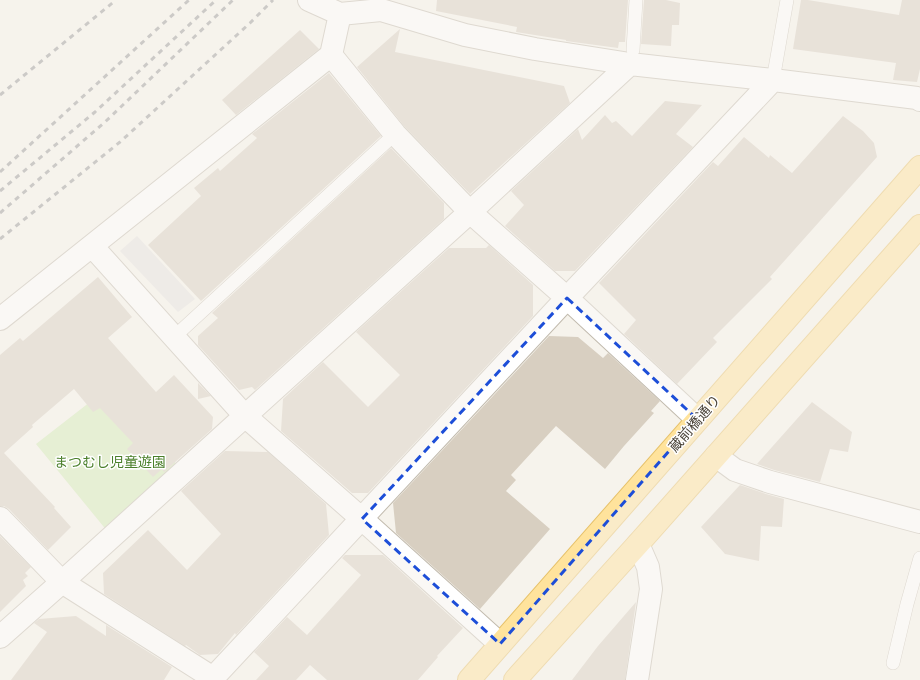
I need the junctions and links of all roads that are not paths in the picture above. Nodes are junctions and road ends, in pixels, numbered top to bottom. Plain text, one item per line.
1 (308, 0) edge
2 (636, 0) edge
3 (787, 0) edge
4 (340, 14) junction
5 (331, 55) junction
6 (632, 57) junction
7 (773, 80) junction
8 (919, 96) edge
9 (395, 134) junction
10 (920, 167) edge
11 (470, 212) junction
12 (920, 226) edge
13 (92, 246) junction
14 (567, 298) junction
15 (0, 319) edge
16 (173, 338) junction
17 (245, 416) junction
18 (697, 419) junction
19 (716, 456) junction
20 (0, 518) edge
21 (362, 519) junction
22 (920, 522) edge
23 (638, 544) junction
24 (920, 558) edge
25 (62, 582) junction
26 (0, 637) edge
27 (500, 644) junction
28 (893, 663) dead end
29 (213, 679) edge
30 (468, 680) edge
31 (515, 680) edge
32 (637, 680) edge

1 - 4 street
2 - 6 lane
3 - 7 lane
4 - 5 street
4 - 6 street
5 - 9 street
5 - 13 street
6 - 7 street
6 - 11 street
7 - 8 street
7 - 14 street
9 - 11 street
9 - 16 lane
10 - 18 main road, 蔵前橋通り
11 - 14 street
11 - 17 street
12 - 19 main road
13 - 15 street
13 - 16 street
14 - 18 street
14 - 21 street
16 - 17 street
17 - 21 street
17 - 25 street
18 - 27 main road, 蔵前橋通り
19 - 22 street
19 - 23 main road
20 - 25 street
21 - 27 street
21 - 29 street
23 - 31 main road
23 - 32 street
24 - 28 lane
25 - 26 street
25 - 29 street
27 - 30 main road, 蔵前橋通り

